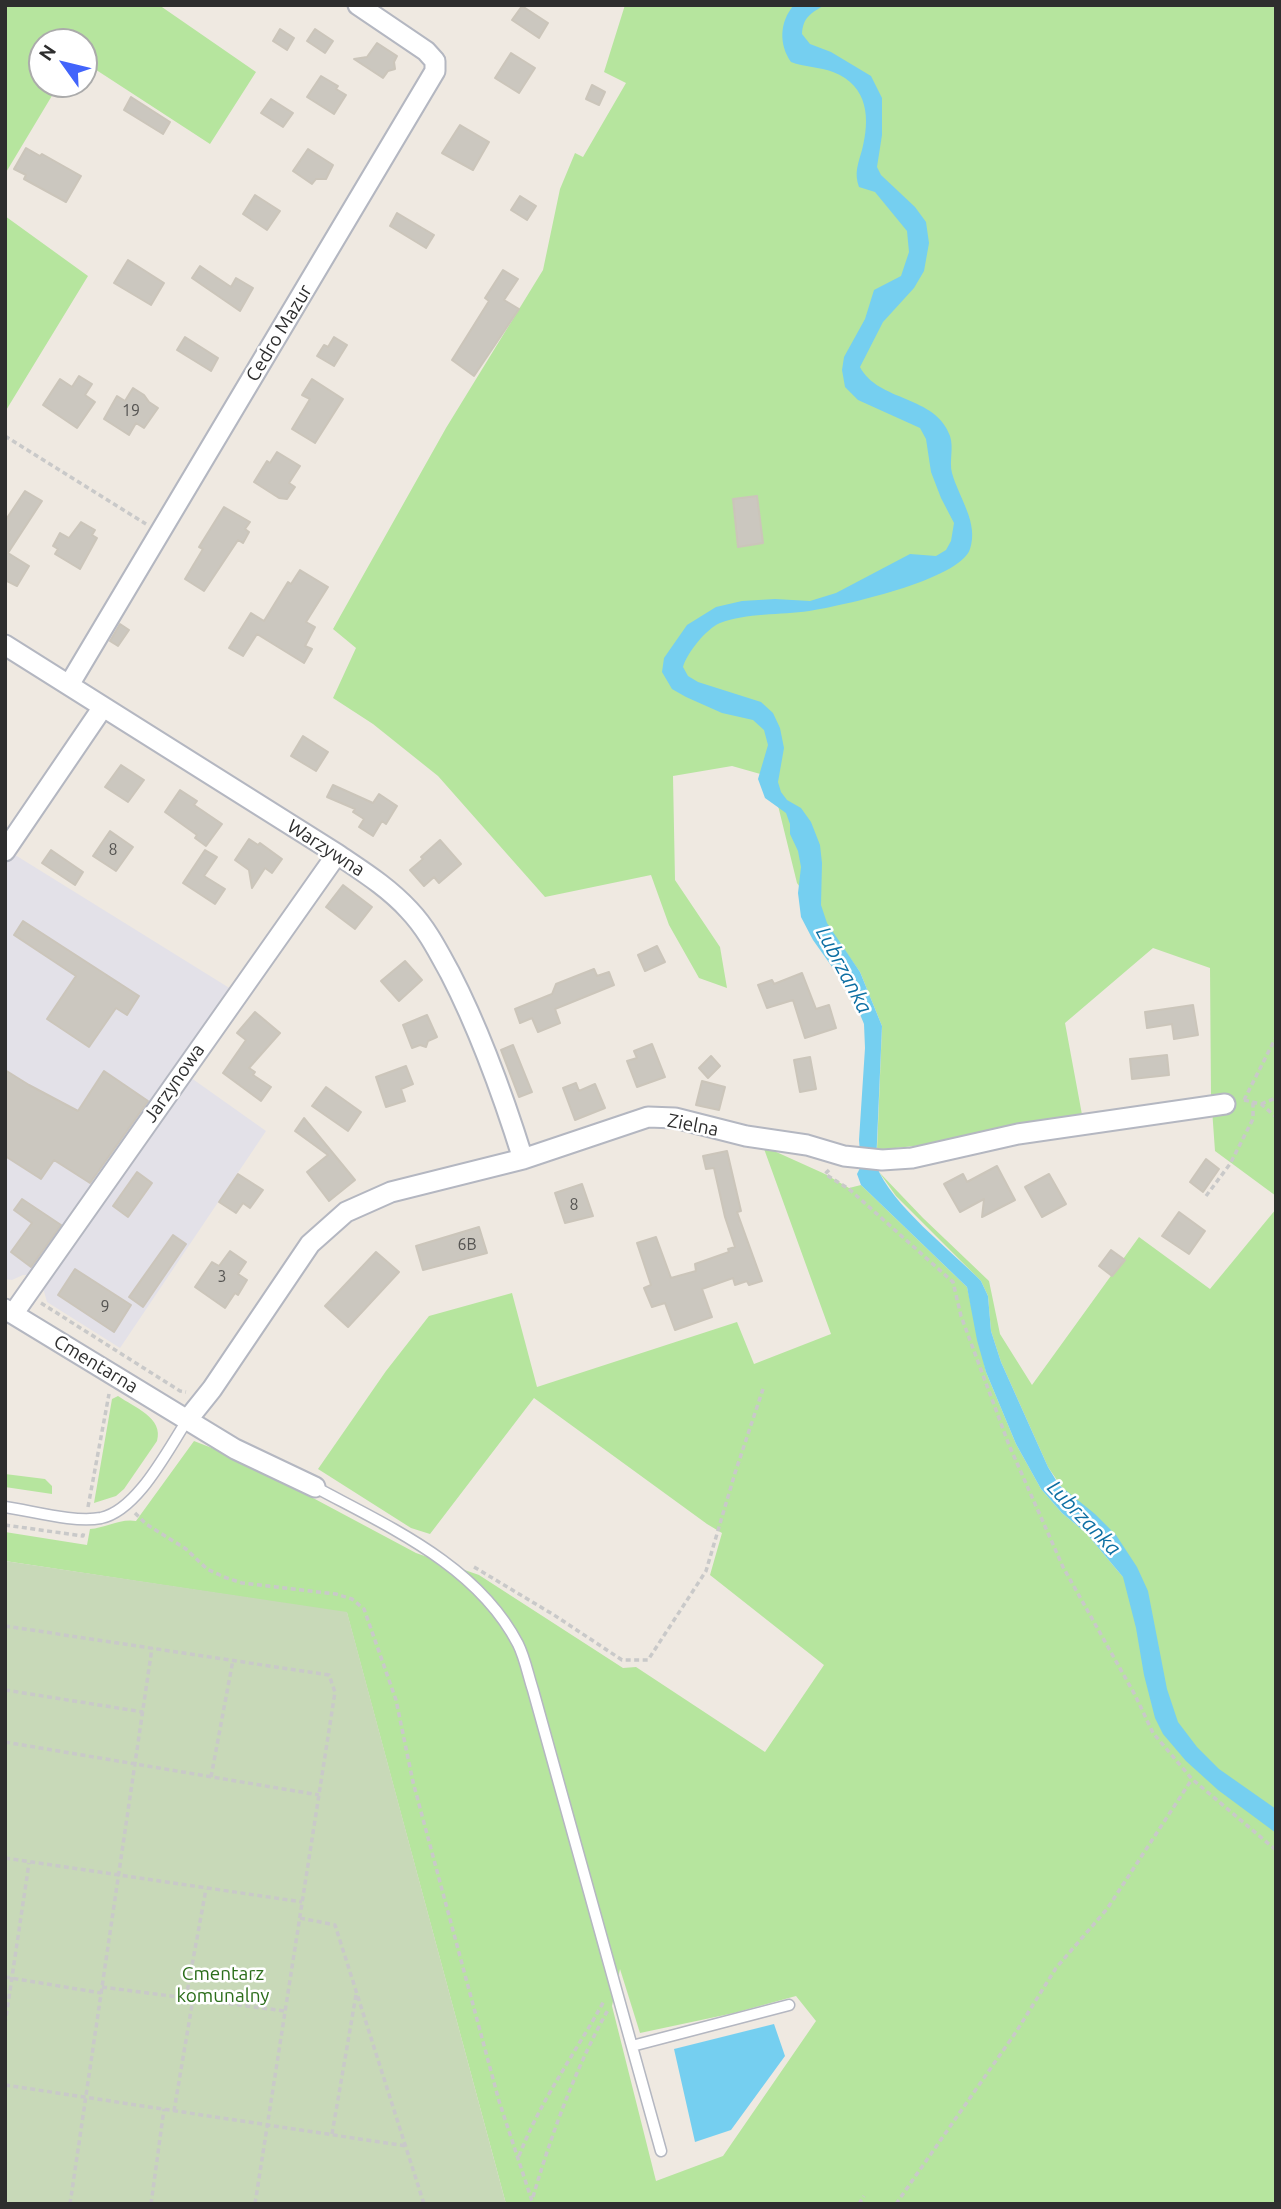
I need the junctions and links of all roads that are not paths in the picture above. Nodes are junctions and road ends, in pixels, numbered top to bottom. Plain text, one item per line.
1 (358, 5) edge
2 (5, 645) edge
3 (69, 685) junction
4 (103, 707) junction
5 (5, 851) edge
6 (337, 854) junction
7 (1235, 1102) road end
8 (523, 1159) junction
9 (9, 1311) edge
10 (188, 1419) junction
11 (315, 1487) joint
12 (5, 1507) edge
13 (789, 2005) dead end
14 (632, 2046) junction
15 (661, 2151) dead end

1 - 3 street, Cedro Mazur
2 - 3 street, Warzywna
3 - 4 street, Warzywna
4 - 5 street
4 - 6 street, Warzywna
6 - 8 street, Warzywna
6 - 9 street, Jarzynowa
7 - 8 street, Zielna
8 - 10 street, Zielna
9 - 10 street, Cmentarna
10 - 11 street, Cmentarna
10 - 12 lane
11 - 14 lane
13 - 14 lane
14 - 15 lane

